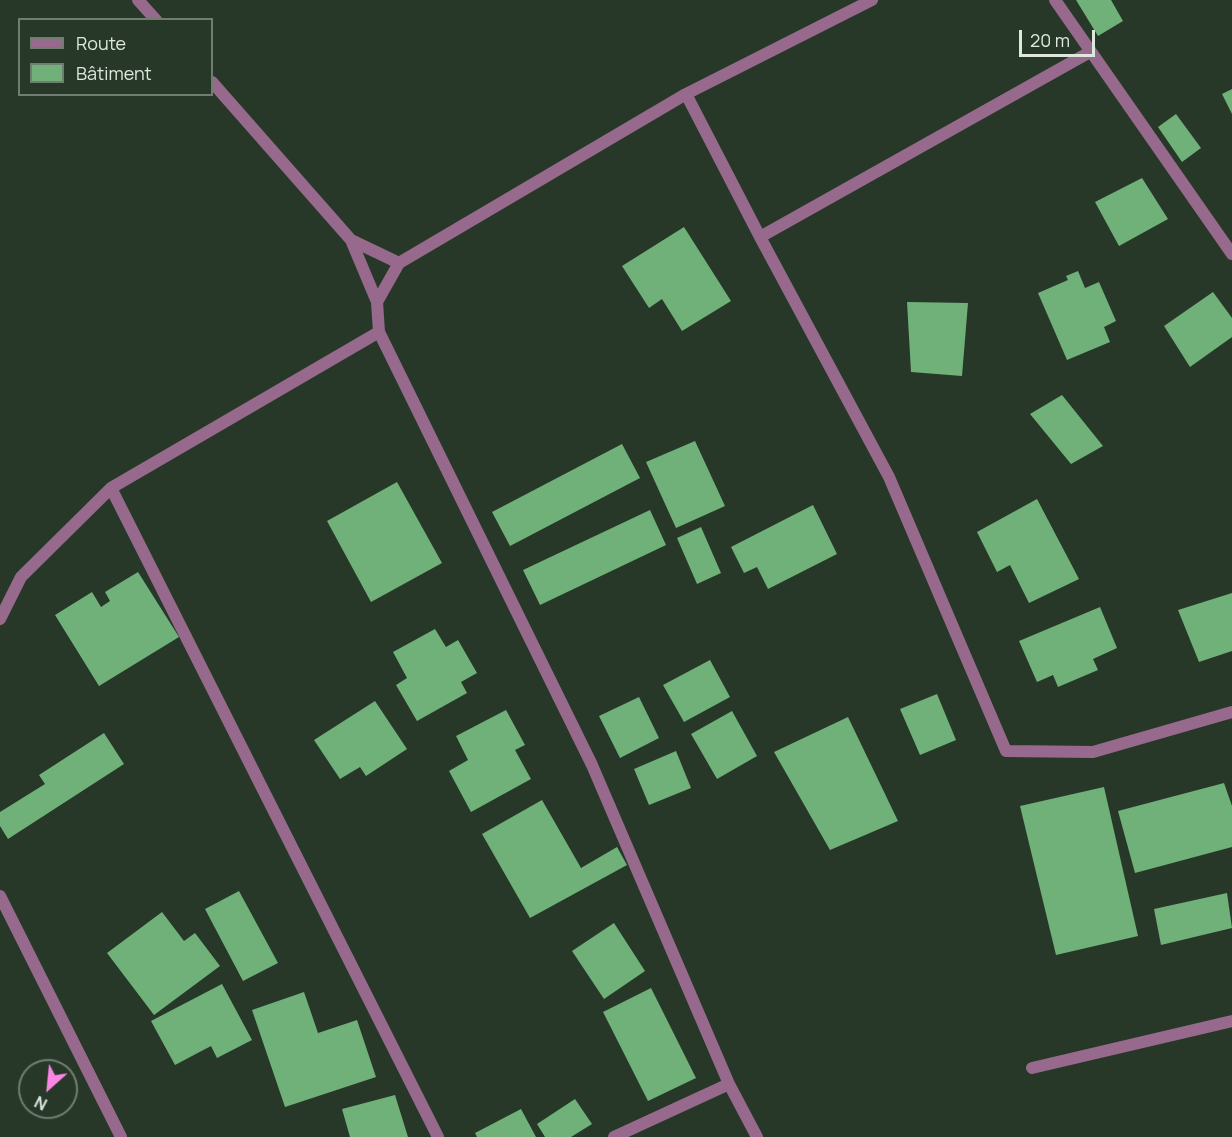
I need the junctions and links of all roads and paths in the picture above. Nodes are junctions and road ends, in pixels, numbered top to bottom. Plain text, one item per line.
1 (138, 0) edge
2 (872, 0) edge
3 (1055, 0) edge
4 (154, 18) edge
5 (1090, 52) junction
6 (213, 83) edge
7 (686, 94) junction
8 (760, 237) junction
9 (351, 240) junction
10 (1232, 254) edge
11 (399, 263) junction
12 (377, 302) junction
13 (379, 332) junction
14 (111, 488) junction
15 (0, 619) edge
16 (1232, 712) edge
17 (0, 896) edge
18 (1232, 1022) edge
19 (1032, 1068) dead end
20 (729, 1084) junction
21 (121, 1137) edge
22 (438, 1137) edge
23 (614, 1137) edge
24 (757, 1137) edge

1 - 4 street
2 - 7 street
3 - 5 street
5 - 8 street
5 - 10 street
6 - 9 street
7 - 8 street
7 - 11 street
8 - 16 street
9 - 11 street
9 - 12 street
11 - 12 street
12 - 13 street
13 - 14 street
13 - 20 street
14 - 15 street
14 - 22 street
17 - 21 street
18 - 19 street
20 - 23 street
20 - 24 street

